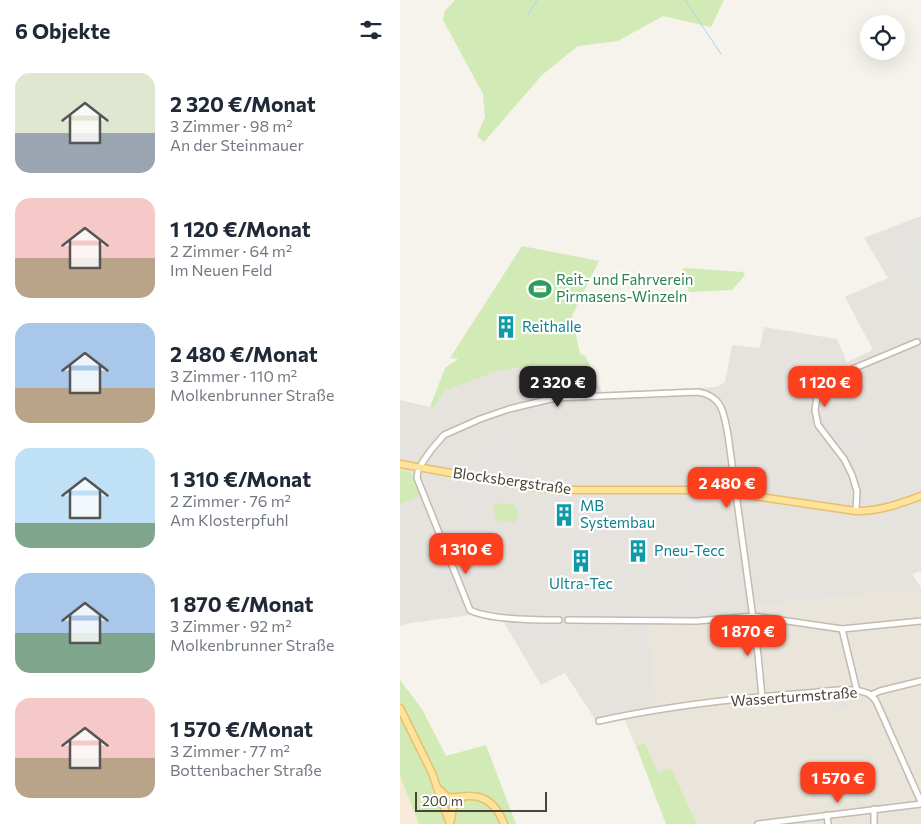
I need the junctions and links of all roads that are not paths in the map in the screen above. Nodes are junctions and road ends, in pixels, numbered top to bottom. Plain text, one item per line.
1 (917, 342) dead end
2 (400, 464) edge
3 (420, 467) junction
4 (735, 492) junction
5 (921, 496) edge
6 (856, 511) junction
7 (753, 616) junction
8 (559, 620) dead end
9 (568, 620) dead end
10 (921, 621) edge
11 (842, 629) junction
12 (921, 681) edge
13 (857, 691) junction
14 (871, 695) junction
15 (762, 697) junction
16 (400, 708) edge
17 (599, 721) dead end
18 (439, 789) junction
19 (466, 796) junction
20 (921, 803) edge
21 (874, 809) junction
22 (827, 815) junction
23 (451, 824) edge
24 (504, 824) edge
25 (758, 824) edge
26 (828, 824) edge
27 (874, 824) edge

1 - 6 street
2 - 3 main road, Blocksbergstraße
3 - 4 main road, Blocksbergstraße
3 - 4 street
3 - 8 street
4 - 6 main road, Blocksbergstraße
4 - 7 street
5 - 6 main road, Blocksbergstraße
7 - 9 street
7 - 11 street
7 - 15 street
10 - 11 street
11 - 13 street
12 - 14 street
13 - 14 street, Wasserturmstraße
13 - 15 street, Wasserturmstraße
14 - 20 street, Wasserturmstraße
15 - 17 street, Wasserturmstraße
16 - 18 main road
18 - 19 main road
18 - 23 main road
19 - 23 main road
19 - 24 main road
20 - 21 street
21 - 22 street
21 - 27 street
22 - 25 street
22 - 26 street

